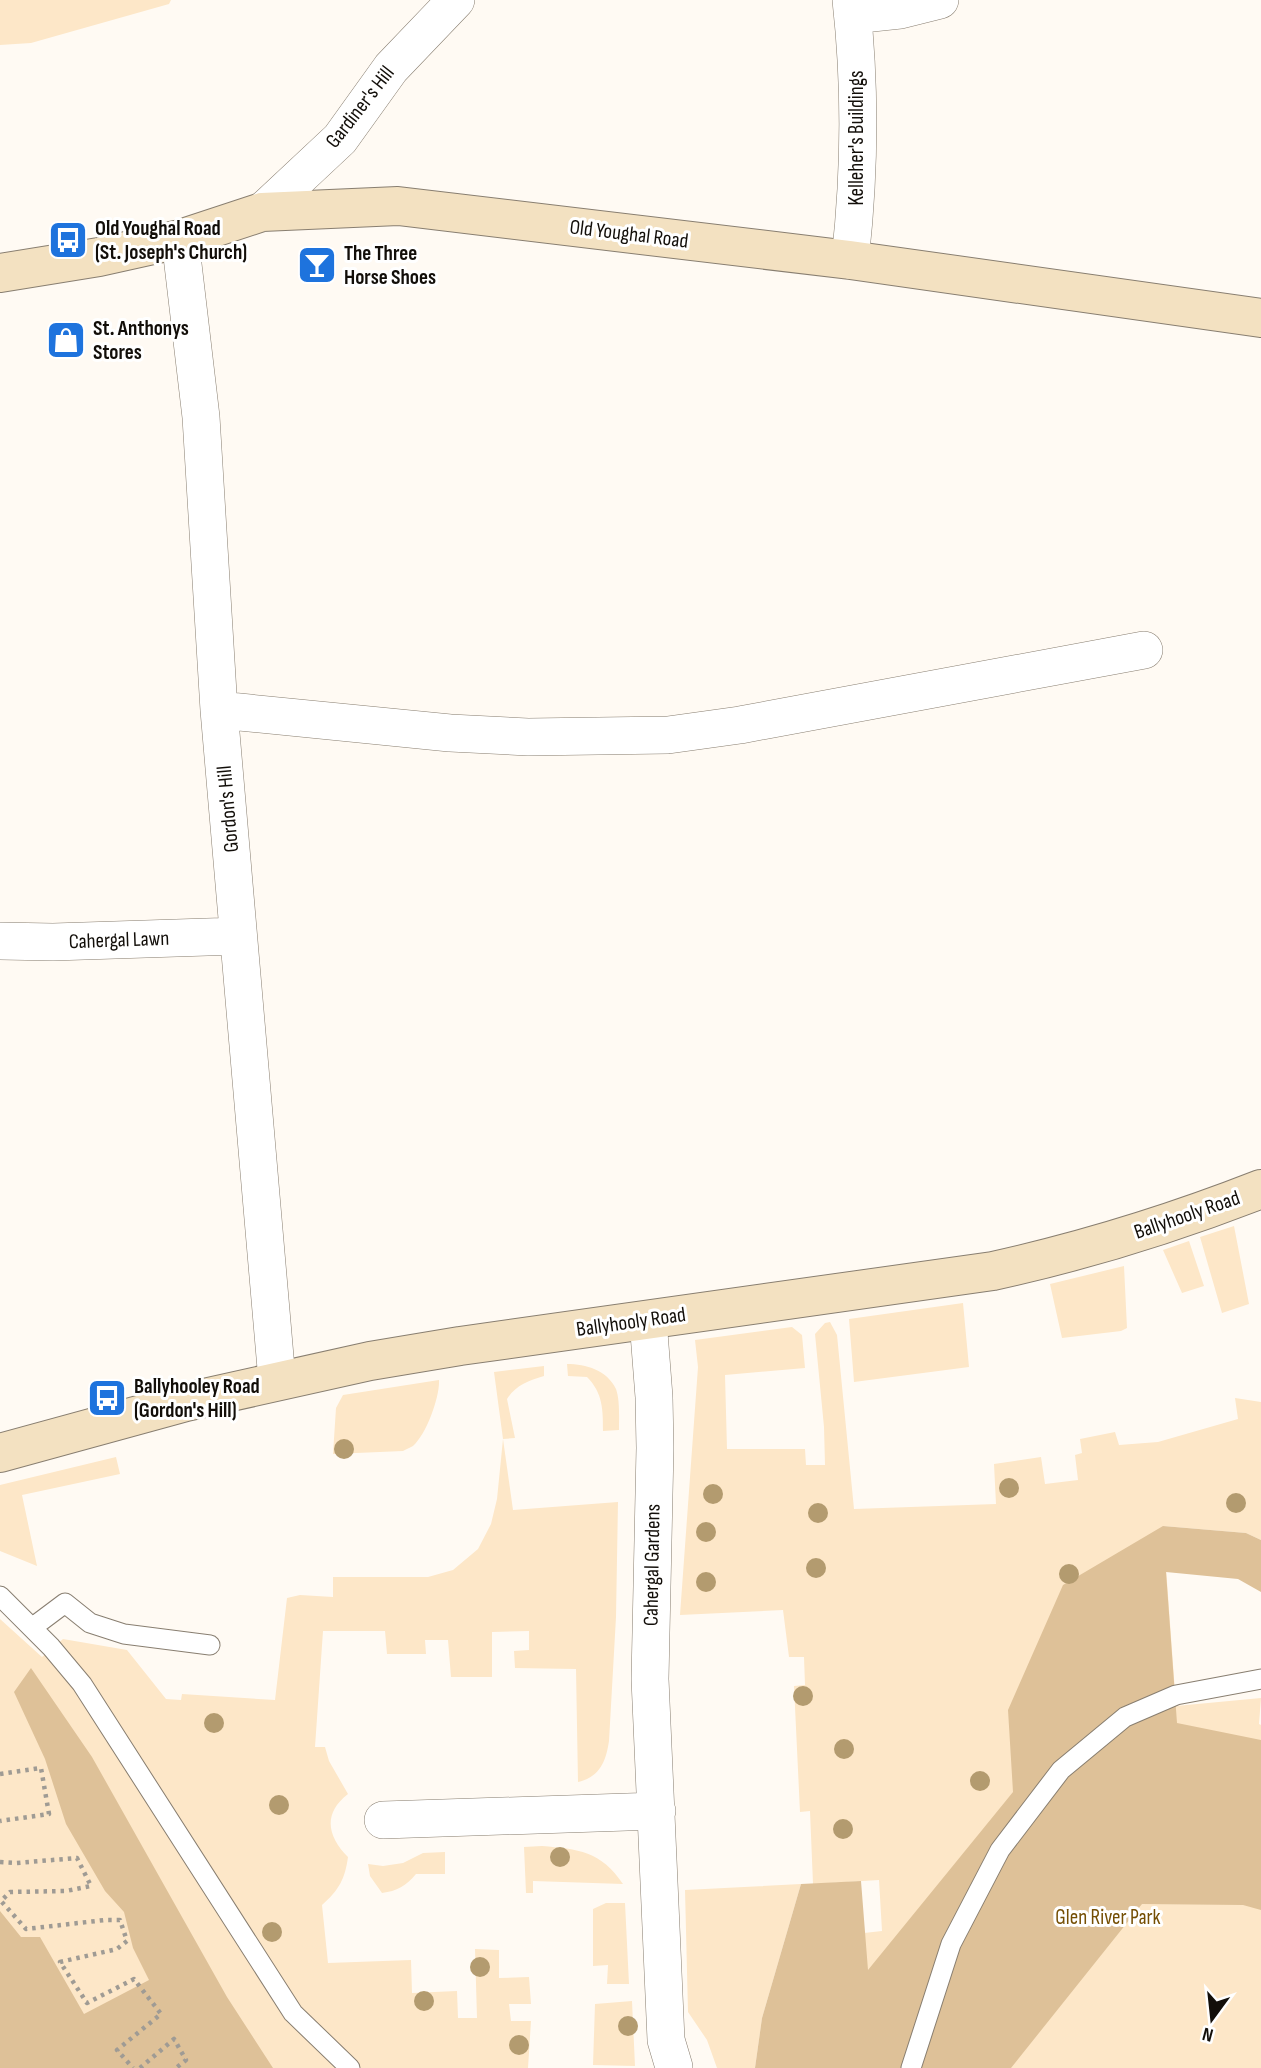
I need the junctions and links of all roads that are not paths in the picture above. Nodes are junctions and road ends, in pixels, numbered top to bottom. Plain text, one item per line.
1 (456, 0) edge
2 (940, 0) edge
3 (852, 7) edge
4 (262, 212) junction
5 (180, 239) junction
6 (850, 260) junction
7 (0, 273) edge
8 (1261, 318) edge
9 (1144, 650) dead end
10 (219, 710) junction
11 (238, 936) junction
12 (0, 941) edge
13 (1261, 1189) edge
14 (648, 1320) junction
15 (277, 1380) junction
16 (0, 1453) edge
17 (0, 1596) edge
18 (33, 1627) junction
19 (210, 1645) dead end
20 (1261, 1679) edge
21 (657, 1811) junction
22 (383, 1820) dead end
23 (674, 2067) edge
24 (350, 2068) edge
25 (911, 2068) edge

1 - 4 street, Gardiner's Hill
2 - 3 street, Kelleher's Buildings
3 - 6 street, Kelleher's Buildings
4 - 5 street, Old Youghal Road
4 - 6 street, Old Youghal Road
5 - 7 street, Old Youghal Road
5 - 10 street, Gordon's Hill
6 - 8 street, Old Youghal Road
9 - 10 street
10 - 11 street, Gordon's Hill
11 - 12 street, Cahergal Lawn
11 - 15 street, Gordon's Hill
13 - 14 street, Ballyhooly Road
14 - 15 street, Ballyhooly Road
14 - 21 street, Cahergal Gardens
15 - 16 street, Ballyhooly Road
17 - 18 lane
18 - 19 lane
18 - 24 lane
20 - 25 lane
21 - 22 street
21 - 23 street, Cahergal Gardens

